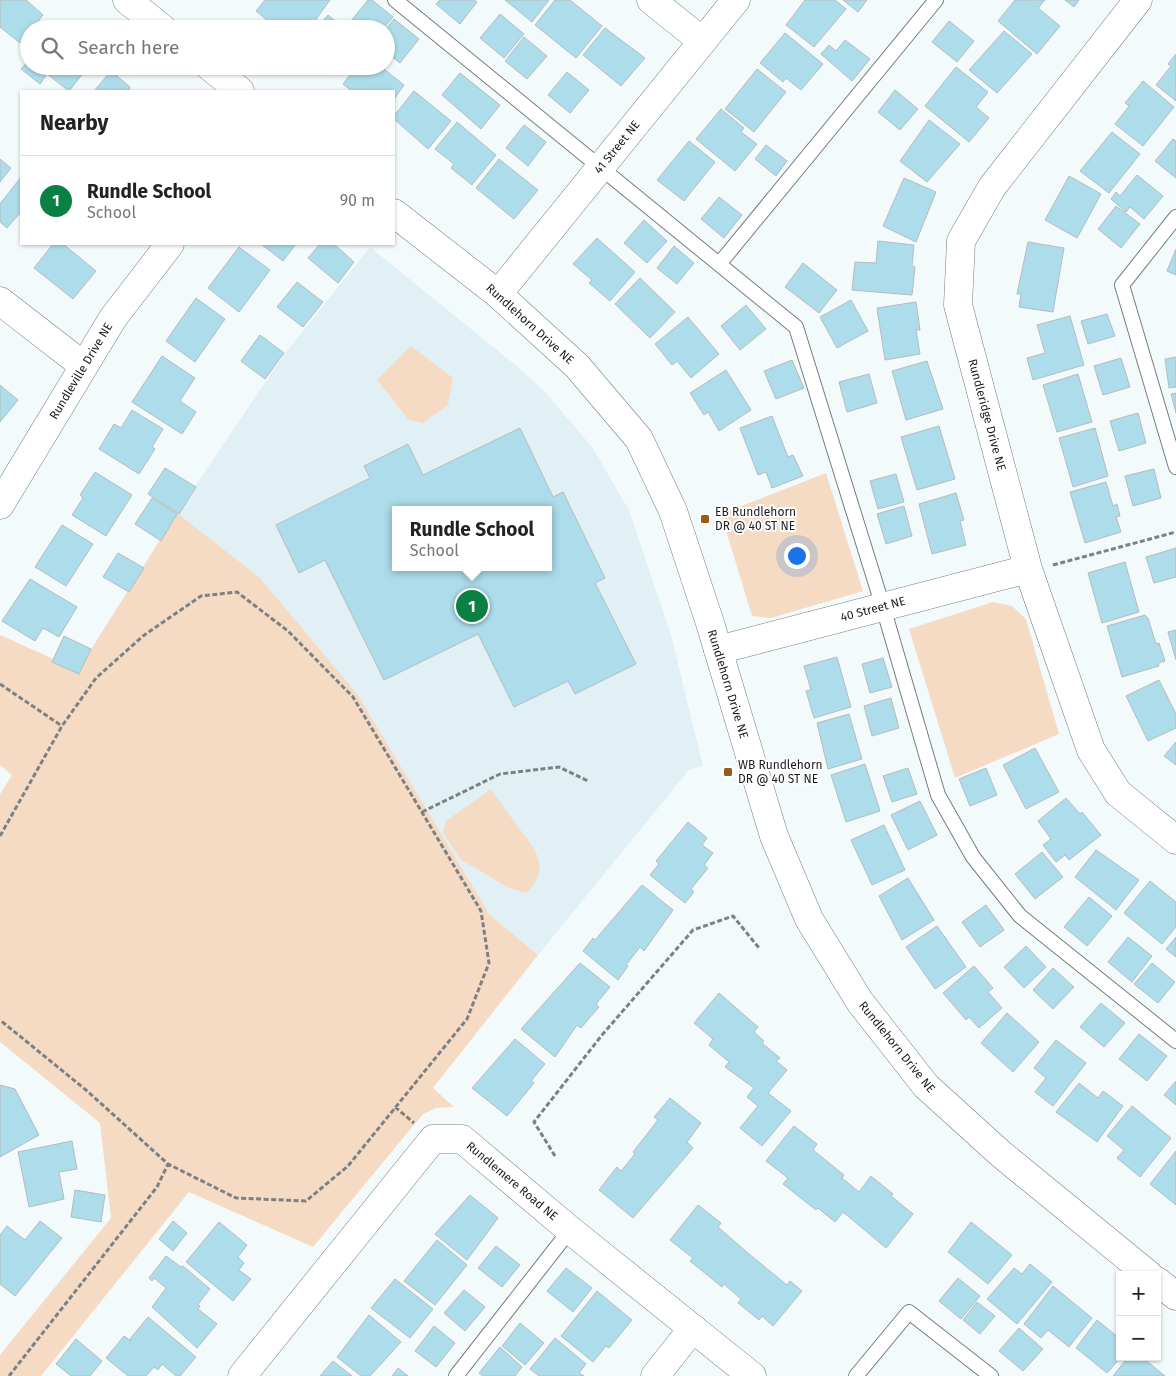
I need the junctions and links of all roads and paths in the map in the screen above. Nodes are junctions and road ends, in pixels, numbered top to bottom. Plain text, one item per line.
1 (127, 0) edge
2 (395, 0) edge
3 (651, 0) edge
4 (736, 0) edge
5 (936, 0) edge
6 (1138, 0) edge
7 (152, 20) edge
8 (702, 41) junction
9 (220, 75) edge
10 (239, 90) edge
11 (601, 167) junction
12 (395, 213) edge
13 (1176, 217) edge
14 (169, 245) edge
15 (720, 263) junction
16 (498, 294) junction
17 (0, 301) edge
18 (84, 366) junction
19 (1176, 466) edge
20 (0, 505) edge
21 (1176, 532) edge
22 (1028, 569) junction
23 (883, 607) junction
24 (718, 650) junction
25 (0, 684) edge
26 (62, 726) junction
27 (588, 782) dead end
28 (422, 812) junction
29 (0, 836) edge
30 (1176, 840) edge
31 (759, 948) dead end
32 (0, 1020) edge
33 (1176, 1041) edge
34 (556, 1156) dead end
35 (168, 1164) junction
36 (570, 1230) junction
37 (1145, 1271) edge
38 (1161, 1284) edge
39 (1176, 1296) edge
40 (693, 1328) junction
41 (9, 1376) edge
42 (242, 1376) edge
43 (456, 1376) edge
44 (655, 1376) edge
45 (752, 1376) edge
46 (856, 1376) edge
47 (991, 1376) edge

1 - 7 street
2 - 11 lane
3 - 8 street
4 - 8 street, 41 Street NE
5 - 15 lane
6 - 22 street, Rundleridge Drive NE
8 - 11 street, 41 Street NE
9 - 10 street
11 - 15 lane
11 - 16 street, 41 Street NE
12 - 16 street, Rundlehorn Drive NE
13 - 19 lane
14 - 18 street, Rundleville Drive NE
15 - 23 lane
16 - 24 street, Rundlehorn Drive NE
17 - 18 street
18 - 20 street, Rundleville Drive NE
21 - 22 path
22 - 23 street, 40 Street NE
22 - 30 street, Rundleridge Drive NE
23 - 24 street, 40 Street NE
23 - 33 lane
24 - 37 street, Rundlehorn Drive NE
25 - 26 path
26 - 28 path
26 - 29 path
27 - 28 path
28 - 35 path
31 - 34 path
32 - 35 path
35 - 41 path
36 - 40 street, Rundlemere Road NE
36 - 42 street, Rundlemere Road NE
36 - 43 lane
38 - 39 street
40 - 44 street
40 - 45 street, Rundlemere Road NE
46 - 47 lane

